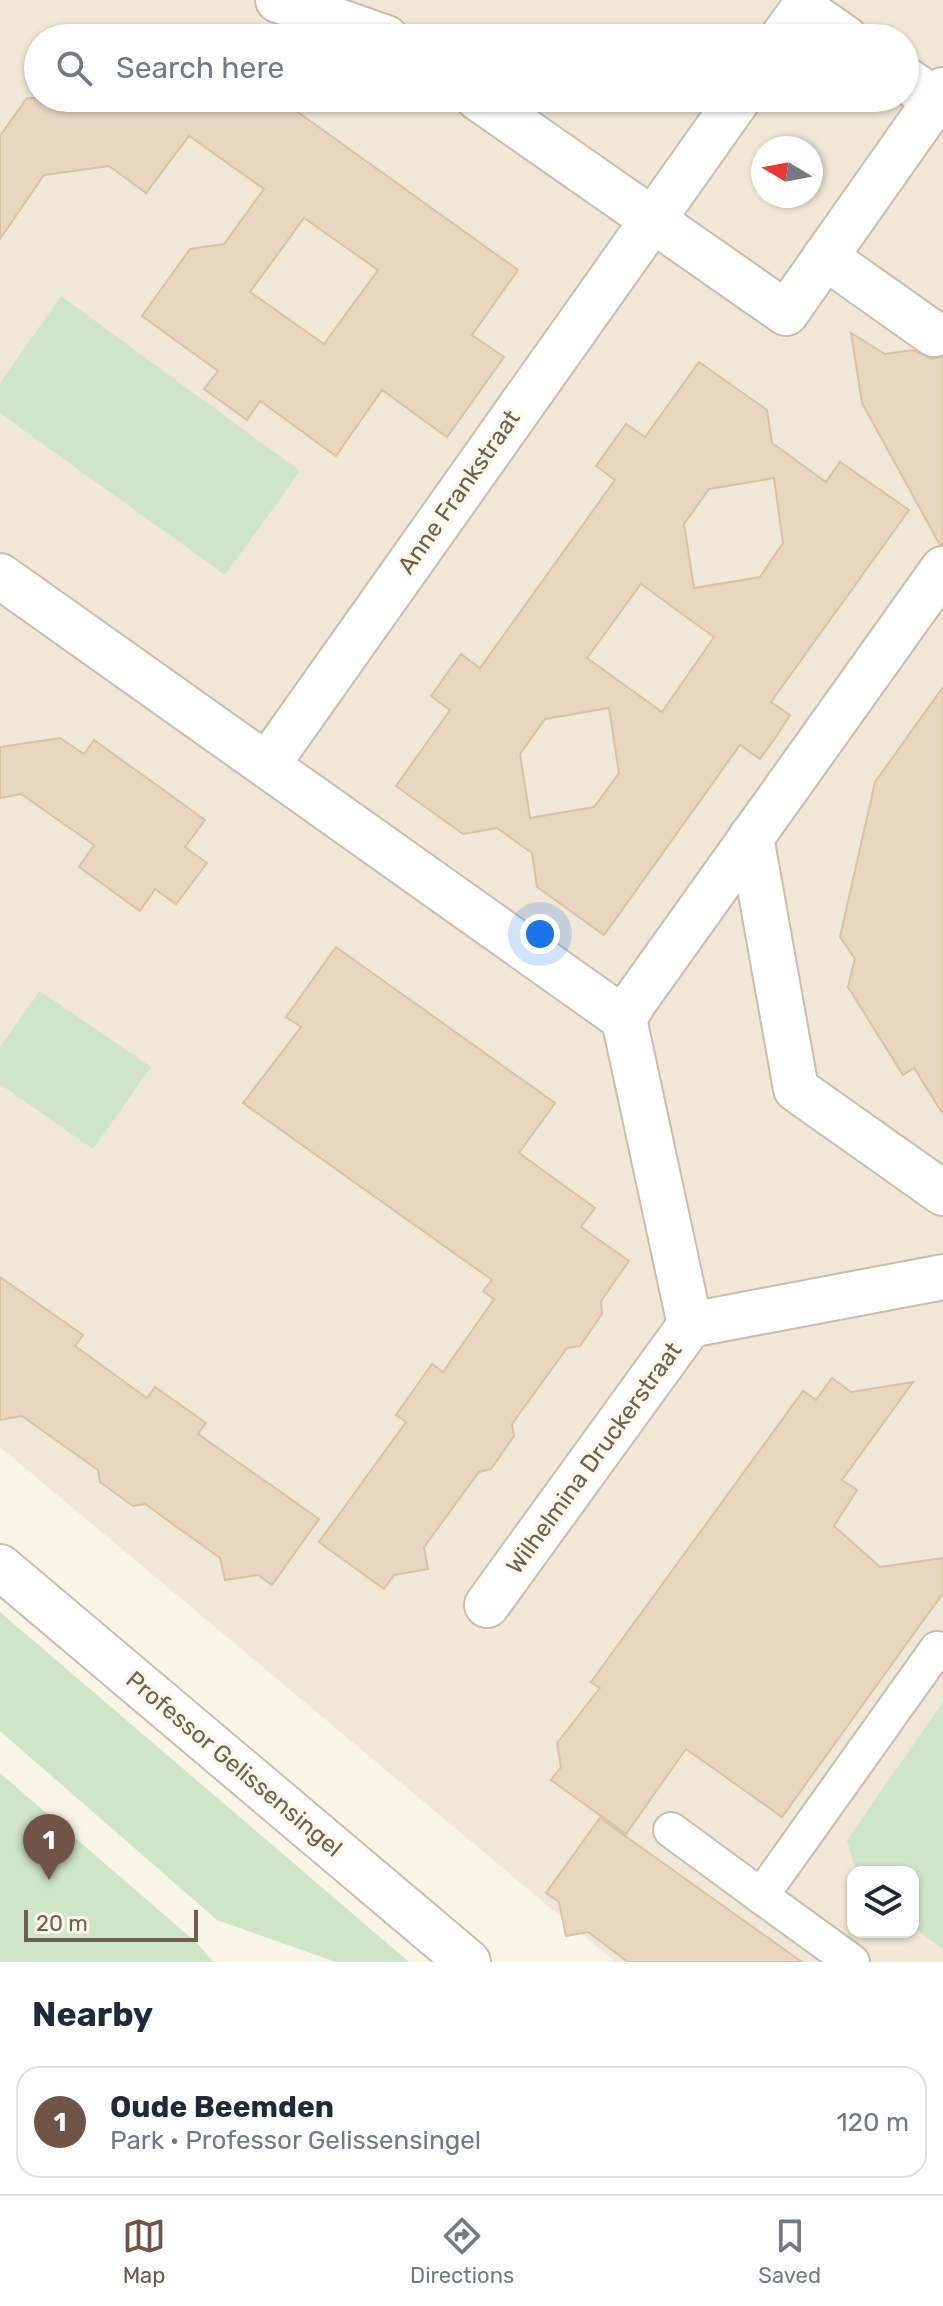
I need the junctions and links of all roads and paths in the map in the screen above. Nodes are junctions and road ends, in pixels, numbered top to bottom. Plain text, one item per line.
1 (278, 0) edge
2 (346, 24) edge
3 (792, 24) edge
4 (825, 24) edge
5 (498, 112) edge
6 (729, 112) edge
7 (914, 112) edge
8 (652, 220) junction
9 (825, 257) junction
10 (934, 334) dead end
11 (943, 569) edge
12 (0, 576) edge
13 (267, 765) junction
14 (751, 837) junction
15 (624, 1019) junction
16 (943, 1193) edge
17 (943, 1277) edge
18 (690, 1325) junction
19 (0, 1567) edge
20 (487, 1605) dead end
21 (943, 1653) edge
22 (671, 1830) dead end
23 (761, 1896) junction
24 (468, 1962) edge
25 (852, 1962) edge

1 - 2 street
3 - 4 street
5 - 8 street
6 - 8 street, Anne Frankstraat
7 - 9 street
8 - 9 street
8 - 13 street, Anne Frankstraat
9 - 10 street
11 - 14 street
12 - 13 street
13 - 15 street
14 - 15 street
14 - 16 street
15 - 18 street
17 - 18 street, Wilhelmina Druckerstraat
18 - 20 street, Wilhelmina Druckerstraat
19 - 24 street, Professor Gelissensingel
21 - 23 lane
22 - 23 lane
23 - 25 lane

